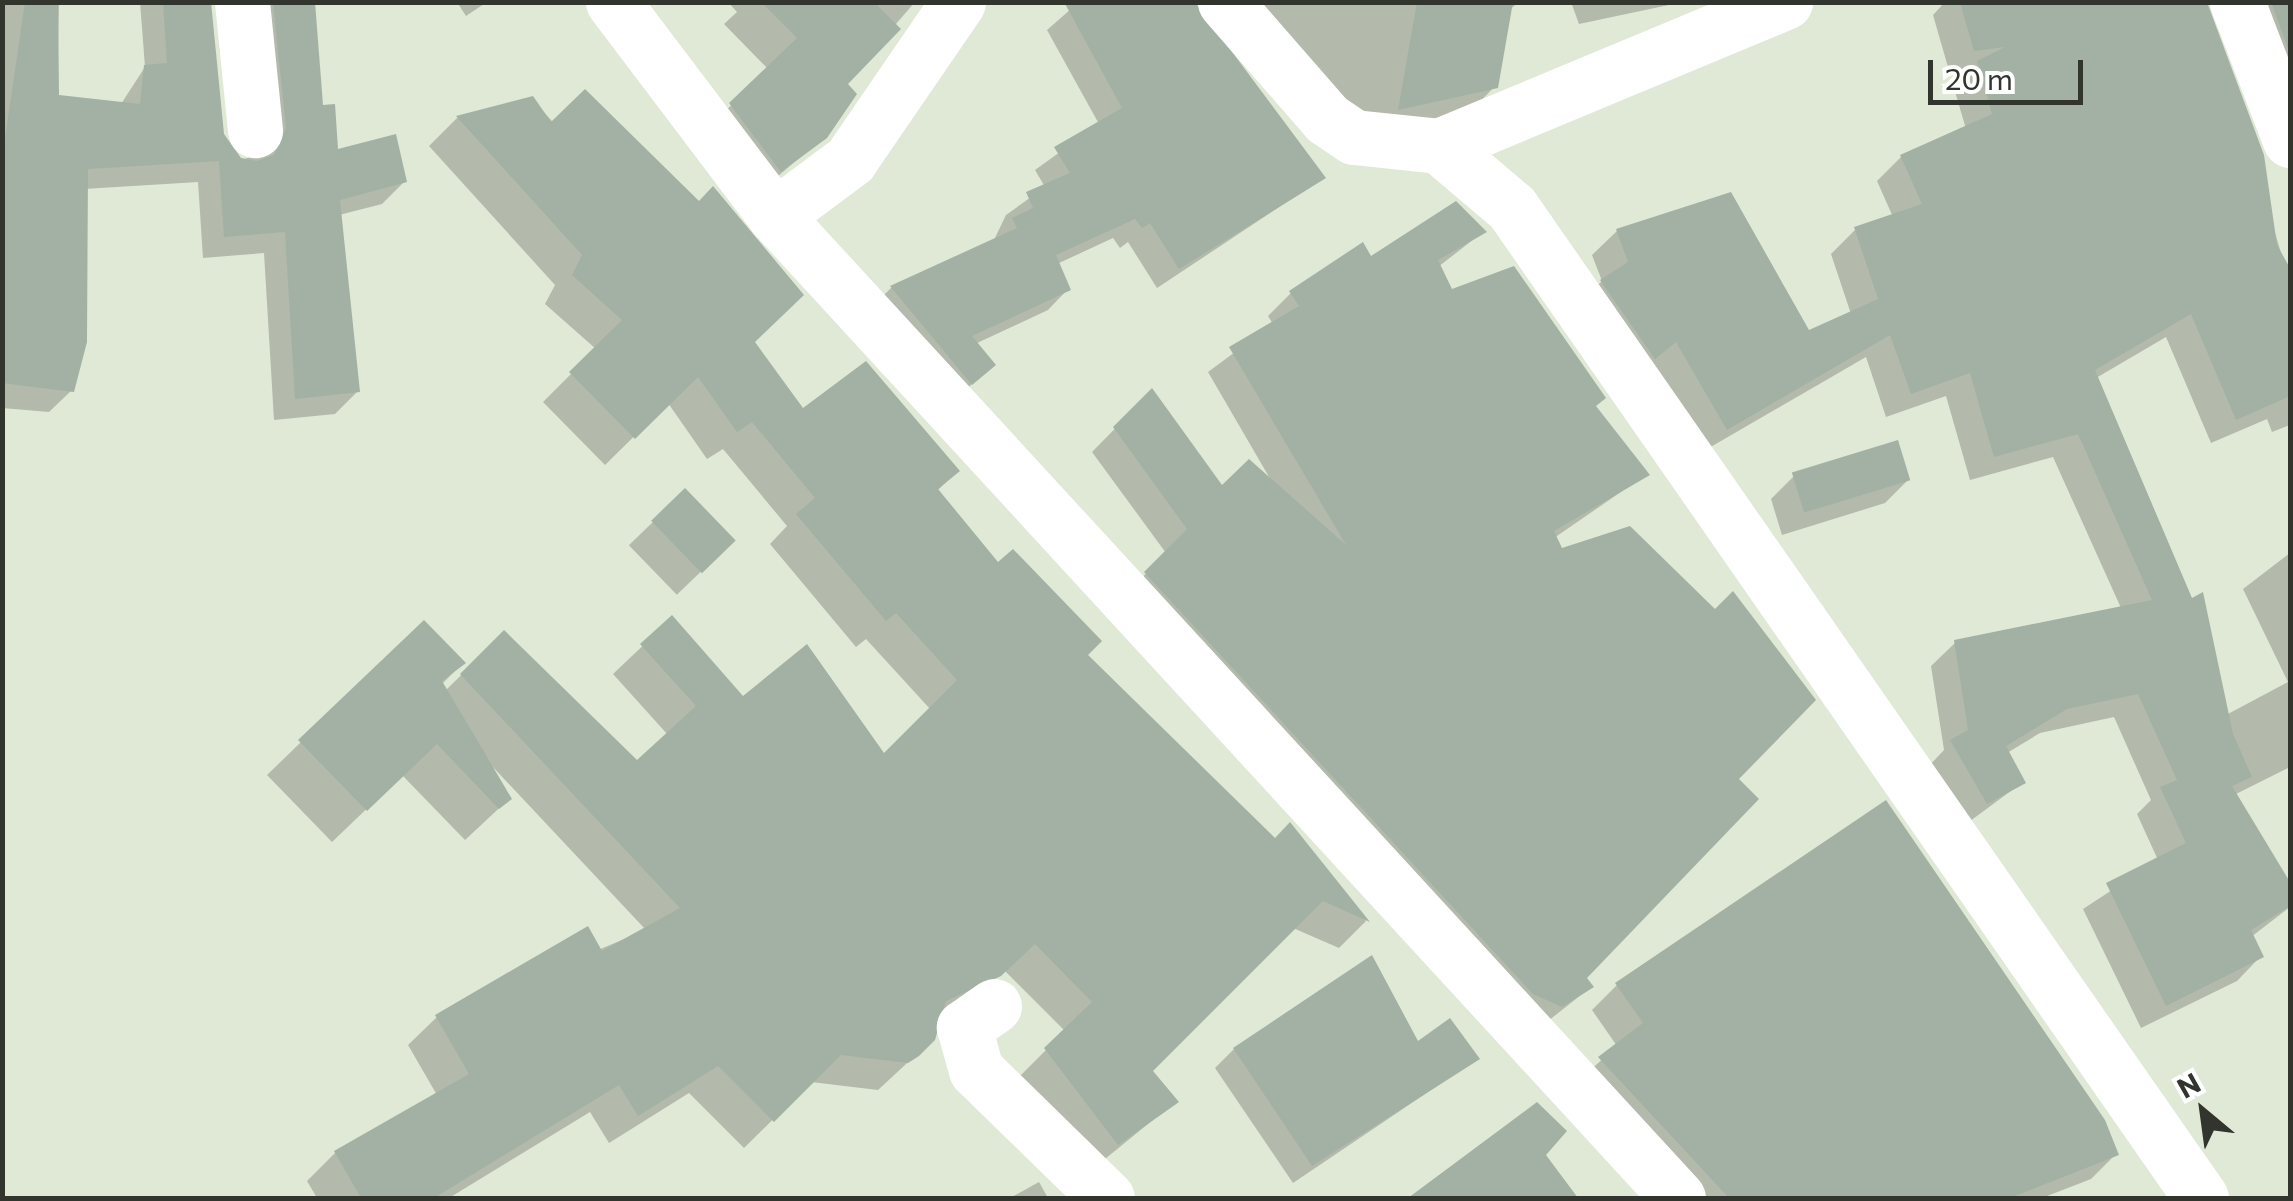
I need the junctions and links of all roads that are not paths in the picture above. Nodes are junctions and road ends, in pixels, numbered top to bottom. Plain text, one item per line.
1 (242, 2) edge
2 (613, 2) edge
3 (958, 2) edge
4 (1224, 2) edge
5 (1785, 2) edge
6 (2237, 2) edge
7 (255, 130) dead end
8 (2290, 140) edge
9 (1439, 146) junction
10 (775, 216) junction
11 (994, 1006) dead end
12 (1107, 1198) edge
13 (1678, 1198) edge
14 (2201, 1198) edge

1 - 7 street
2 - 10 street
3 - 10 street
4 - 9 street
5 - 9 street
6 - 8 street
9 - 14 street
10 - 13 street
11 - 12 street

